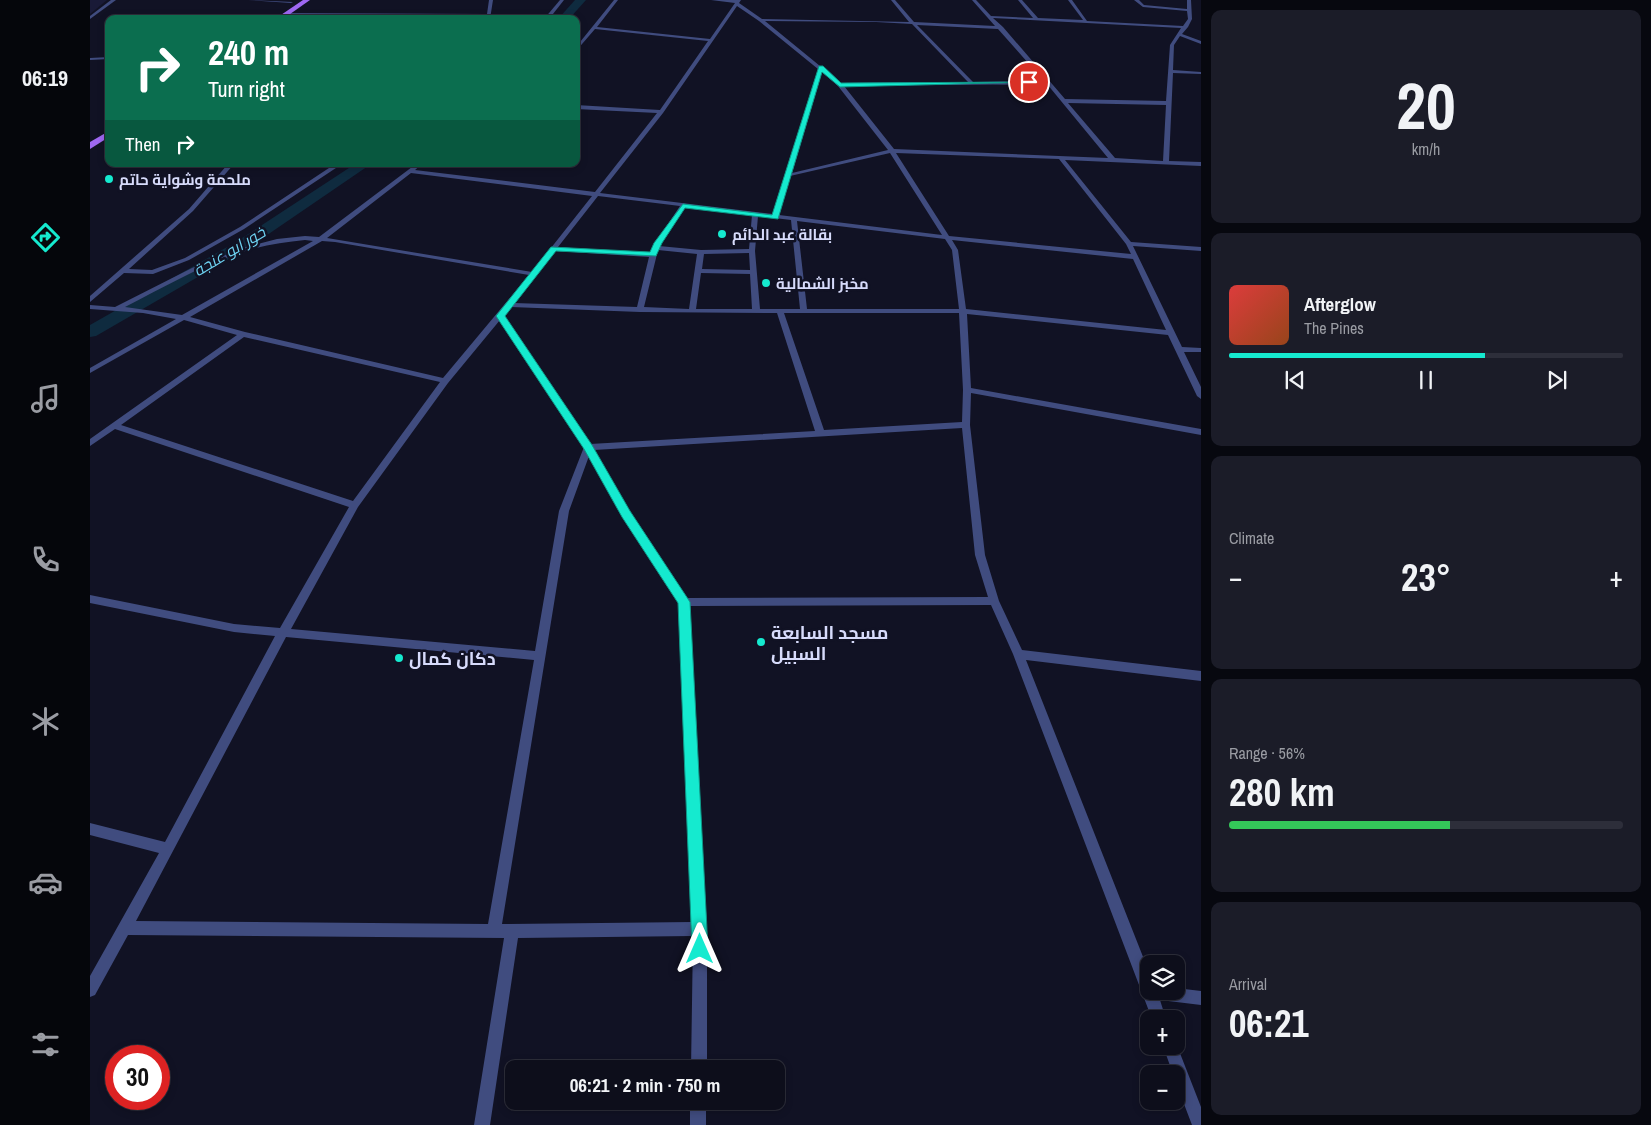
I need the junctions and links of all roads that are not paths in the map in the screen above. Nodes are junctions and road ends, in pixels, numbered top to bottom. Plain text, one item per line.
1 (114, 0) edge
2 (250, 0) edge
3 (307, 0) edge
4 (491, 0) edge
5 (562, 0) edge
6 (616, 0) edge
7 (714, 0) edge
8 (893, 0) edge
9 (974, 0) edge
10 (1020, 0) edge
11 (1070, 0) edge
12 (1136, 0) edge
13 (1189, 0) edge
14 (292, 1) edge
15 (738, 2) edge
16 (1189, 10) junction
17 (285, 14) junction
18 (277, 15) edge
19 (282, 15) edge
20 (353, 15) edge
21 (488, 15) edge
22 (549, 15) edge
23 (991, 17) junction
24 (90, 18) edge
25 (1036, 19) junction
26 (761, 20) junction
27 (1086, 22) junction
28 (912, 23) junction
29 (1186, 27) junction
30 (594, 28) junction
31 (1001, 28) junction
32 (1179, 34) junction
33 (711, 40) junction
34 (1201, 43) edge
35 (580, 45) edge
36 (90, 58) edge
37 (105, 58) edge
38 (821, 68) junction
39 (1170, 70) junction
40 (1201, 73) edge
41 (1048, 82) junction
42 (972, 83) junction
43 (840, 85) junction
44 (1065, 101) junction
45 (1168, 103) junction
46 (580, 107) edge
47 (662, 112) junction
48 (105, 126) edge
49 (90, 136) edge
50 (105, 137) edge
51 (90, 146) edge
52 (892, 152) junction
53 (1061, 158) junction
54 (1114, 160) junction
55 (1166, 162) junction
56 (1201, 164) edge
57 (228, 167) edge
58 (334, 167) edge
59 (415, 167) edge
60 (409, 171) junction
61 (789, 175) junction
62 (597, 195) junction
63 (683, 206) junction
64 (756, 215) junction
65 (775, 217) junction
66 (794, 219) junction
67 (949, 238) junction
68 (321, 239) junction
69 (1130, 244) junction
70 (1201, 248) edge
71 (554, 249) junction
72 (654, 251) junction
73 (752, 251) junction
74 (701, 252) junction
75 (1136, 257) junction
76 (125, 271) junction
77 (697, 271) junction
78 (752, 272) junction
79 (534, 274) junction
80 (90, 300) edge
81 (509, 305) junction
82 (90, 307) edge
83 (116, 309) junction
84 (640, 310) junction
85 (692, 311) junction
86 (756, 311) junction
87 (780, 311) junction
88 (804, 311) junction
89 (962, 311) junction
90 (501, 316) junction
91 (184, 318) junction
92 (1171, 333) junction
93 (243, 334) junction
94 (1178, 348) junction
95 (1201, 350) edge
96 (90, 371) edge
97 (445, 381) junction
98 (967, 390) junction
99 (1201, 396) edge
100 (966, 425) junction
101 (115, 426) junction
102 (820, 432) junction
103 (1201, 432) edge
104 (90, 443) edge
105 (588, 447) junction
106 (355, 504) junction
107 (90, 599) edge
108 (994, 601) junction
109 (684, 602) junction
110 (282, 634) junction
111 (1018, 654) junction
112 (540, 656) junction
113 (1201, 676) edge
114 (90, 828) edge
115 (168, 849) junction
116 (124, 928) junction
117 (700, 929) junction
118 (494, 931) junction
119 (512, 931) junction
120 (1140, 969) edge
121 (90, 990) edge
122 (1185, 996) edge
123 (1201, 998) edge
124 (1173, 1055) edge
125 (699, 1060) edge
126 (698, 1110) edge
127 (482, 1125) edge
128 (698, 1125) edge
129 (1200, 1125) edge

1 - 24 street
2 - 14 street
3 - 17 main road
4 - 21 street
5 - 22 street
6 - 30 street
7 - 15 street
8 - 28 street
9 - 23 street
10 - 25 street
11 - 27 street
12 - 16 street
13 - 16 street
14 - 18 main road
15 - 26 street
15 - 33 street
16 - 29 street
17 - 19 main road
17 - 20 street
23 - 25 street
23 - 31 street
25 - 27 street
26 - 28 street
26 - 38 street
27 - 29 street
28 - 31 street
28 - 42 street
29 - 32 street
30 - 33 street
30 - 35 street
31 - 41 street
32 - 34 street
32 - 39 street
33 - 47 street
36 - 37 street
38 - 43 street
38 - 61 street
39 - 40 street
39 - 45 street
41 - 42 street
41 - 44 street
42 - 43 street
43 - 52 street
44 - 45 street
44 - 54 street
45 - 55 street
46 - 47 street
47 - 62 street
48 - 49 main road
50 - 51 main road
52 - 53 street
52 - 61 street
52 - 67 street
53 - 54 street
53 - 69 street
54 - 55 street
55 - 56 street
57 - 76 street
58 - 76 street
59 - 60 street
60 - 62 street
60 - 68 street
61 - 65 street
62 - 63 street
62 - 71 street
63 - 64 street
63 - 72 street
64 - 65 street
64 - 73 street
65 - 66 street
66 - 67 street
66 - 88 street
67 - 75 street
67 - 89 street
68 - 79 street
68 - 83 street
68 - 91 street
69 - 70 street
69 - 75 street
71 - 72 street
71 - 79 street
72 - 74 street
72 - 84 street
73 - 74 street
73 - 78 street
74 - 77 street
75 - 92 street
76 - 80 street
77 - 78 street
77 - 85 street
78 - 86 street
79 - 81 street
81 - 84 street
81 - 90 street
82 - 83 street
83 - 91 street
84 - 85 street
85 - 86 street
86 - 87 street
87 - 88 street
87 - 102 street
88 - 89 street
89 - 92 street
89 - 98 street
90 - 97 street
90 - 105 street
91 - 93 street
91 - 96 street
92 - 94 street
93 - 97 street
93 - 101 street
94 - 95 street
94 - 99 street
97 - 106 street
98 - 100 street
98 - 103 street
100 - 102 street
100 - 108 street
101 - 104 street
101 - 106 street
102 - 105 street
105 - 109 street
105 - 112 street
106 - 110 street
107 - 110 street
108 - 109 street
108 - 111 street
109 - 117 street
110 - 112 street
110 - 115 street
111 - 113 street
111 - 120 street
112 - 118 street
114 - 115 street
115 - 116 street
116 - 118 street
116 - 121 street
117 - 119 street
117 - 125 street
118 - 119 street
119 - 127 street
122 - 123 street
124 - 129 street
126 - 128 street

